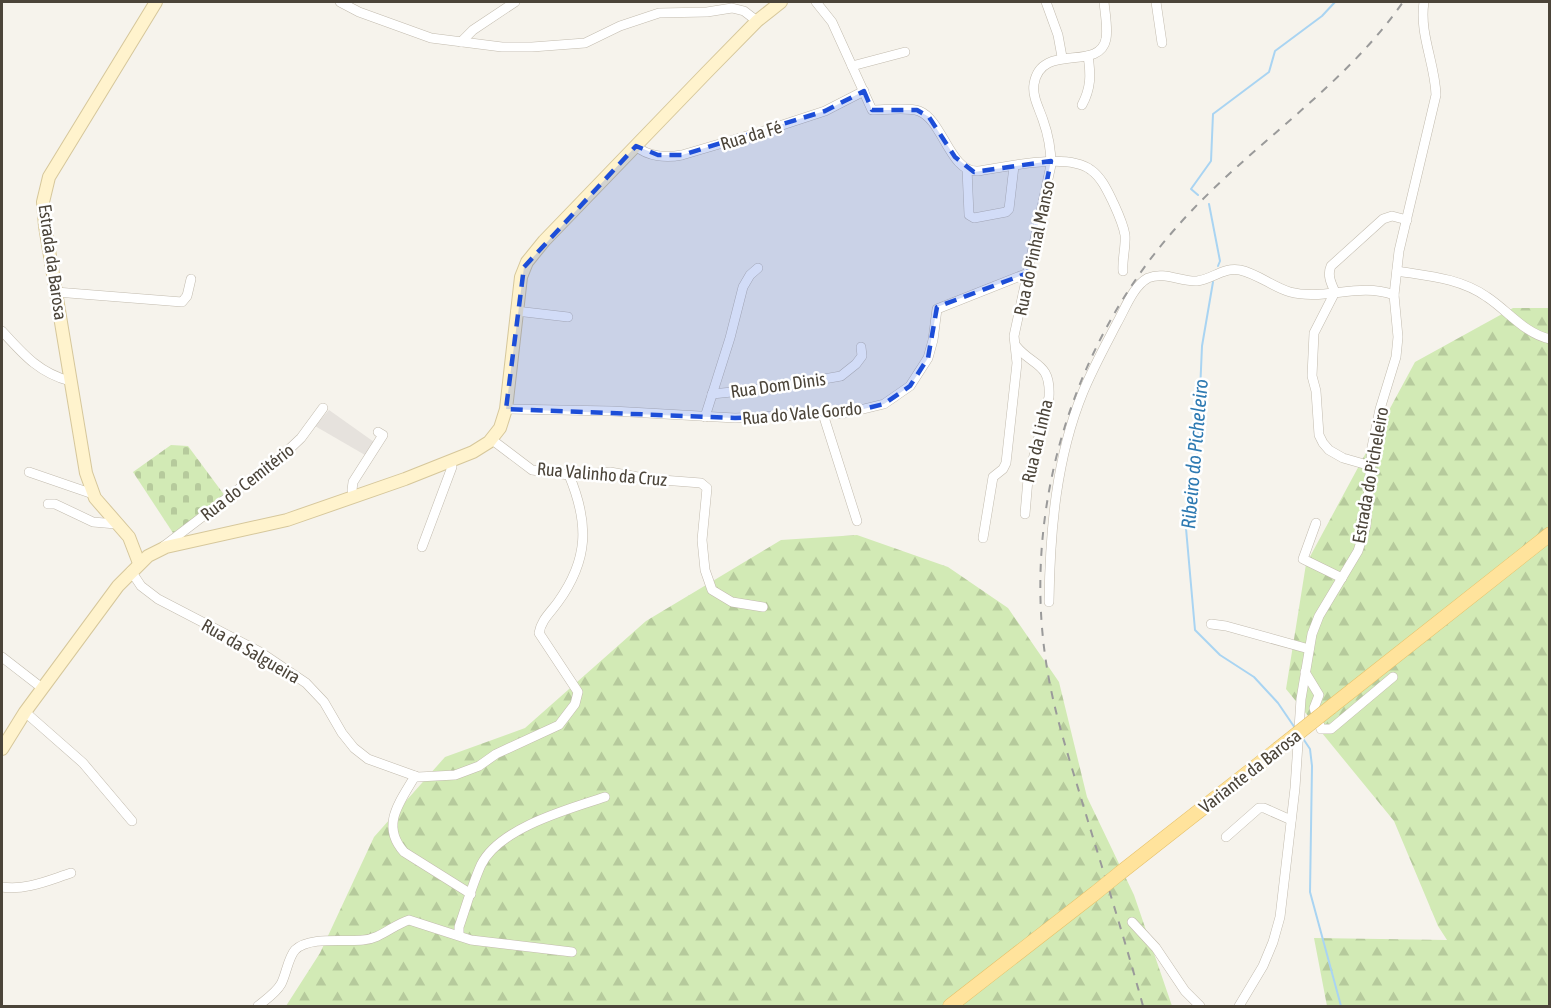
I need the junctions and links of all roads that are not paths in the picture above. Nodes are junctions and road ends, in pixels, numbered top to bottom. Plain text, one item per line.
1 (156, 2) edge
2 (340, 2) edge
3 (515, 2) edge
4 (781, 2) edge
5 (816, 2) edge
6 (1046, 2) edge
7 (1104, 2) edge
8 (1156, 2) edge
9 (1424, 2) edge
10 (757, 21) junction
11 (461, 42) junction
12 (1162, 43) dead end
13 (904, 52) dead end
14 (1088, 56) junction
15 (1062, 57) junction
16 (852, 66) junction
17 (864, 91) junction
18 (1082, 105) dead end
19 (636, 146) junction
20 (1051, 161) junction
21 (1014, 166) junction
22 (967, 169) junction
23 (1407, 220) junction
24 (758, 268) dead end
25 (1123, 271) dead end
26 (1397, 271) junction
27 (1028, 273) junction
28 (191, 279) dead end
29 (56, 292) junction
30 (1335, 292) junction
31 (1394, 295) junction
32 (516, 311) junction
33 (568, 317) dead end
34 (2, 331) edge
35 (1550, 339) edge
36 (1016, 346) junction
37 (861, 347) dead end
38 (70, 381) junction
39 (712, 394) junction
40 (323, 408) dead end
41 (506, 409) junction
42 (823, 414) junction
43 (705, 417) junction
44 (378, 432) dead end
45 (491, 439) junction
46 (450, 461) junction
47 (1371, 466) junction
48 (29, 472) dead end
49 (569, 476) junction
50 (93, 494) junction
51 (360, 495) junction
52 (48, 504) dead end
53 (1025, 514) dead end
54 (857, 521) dead end
55 (116, 524) junction
56 (1316, 524) dead end
57 (1550, 534) edge
58 (129, 537) junction
59 (983, 538) dead end
60 (422, 547) dead end
61 (160, 549) junction
62 (135, 567) junction
63 (1342, 578) junction
64 (1048, 602) dead end
65 (763, 607) dead end
66 (1211, 624) dead end
67 (1309, 649) junction
68 (2, 657) edge
69 (1305, 672) junction
70 (1393, 677) dead end
71 (42, 688) junction
72 (25, 712) junction
73 (2, 749) edge
74 (415, 776) junction
75 (605, 797) dead end
76 (1291, 820) junction
77 (132, 821) dead end
78 (1226, 837) dead end
79 (71, 873) dead end
80 (2, 887) edge
81 (471, 894) junction
82 (1132, 922) dead end
83 (459, 935) junction
84 (572, 952) dead end
85 (258, 1006) edge
86 (950, 1006) edge
87 (1200, 1006) edge
88 (1239, 1006) edge

1 - 29 main road, Estrada da Barosa
2 - 11 street
3 - 11 street
4 - 10 main road
5 - 16 street
6 - 15 street
7 - 14 street
8 - 12 street
9 - 23 street, Estrada do Picheleiro
10 - 11 street
10 - 19 main road
13 - 16 street
14 - 15 street
14 - 18 street
15 - 20 street, Rua do Pinhal Manso
16 - 17 street
17 - 19 street, Rua da Fé
17 - 22 street
19 - 32 main road
20 - 21 street
20 - 25 street
20 - 27 street, Rua do Pinhal Manso
21 - 22 street
21 - 22 street
23 - 26 street, Estrada do Picheleiro
23 - 30 street
24 - 39 street
26 - 31 street, Estrada do Picheleiro
26 - 35 street
27 - 36 street, Rua do Pinhal Manso
27 - 42 street, Rua do Vale Gordo
28 - 29 street
29 - 38 main road, Estrada da Barosa
30 - 31 street
30 - 47 street
30 - 64 street
31 - 47 street, Estrada do Picheleiro
32 - 33 street
32 - 41 main road
34 - 38 street
36 - 53 street, Rua da Linha
36 - 59 street, Rua do Pinhal Manso
37 - 39 street, Rua Dom Dinis
38 - 50 main road, Estrada da Barosa
39 - 43 street
40 - 61 street, Rua do Cemitério
41 - 43 street, Rua do Vale Gordo
41 - 45 main road
42 - 43 street, Rua do Vale Gordo
42 - 54 street
44 - 51 street
45 - 46 main road
45 - 49 street, Rua Valinho da Cruz
46 - 51 main road
46 - 60 street
47 - 63 street, Estrada do Picheleiro
48 - 50 street
49 - 65 street, Rua Valinho da Cruz
49 - 74 street, Rua da Salgueira
50 - 55 main road, Estrada da Barosa
51 - 61 main road
52 - 55 street
55 - 58 main road, Estrada da Barosa
56 - 63 street
57 - 86 main road, Variante da Barosa, bridge
58 - 61 main road, Estrada da Barosa
58 - 62 main road, Estrada da Barosa
61 - 62 main road
62 - 71 main road
62 - 74 street, Rua da Salgueira
63 - 67 street, Estrada do Picheleiro
66 - 67 street
67 - 69 street, Estrada do Picheleiro
68 - 71 street
69 - 70 street
69 - 76 street, Estrada do Picheleiro
71 - 72 main road
72 - 73 main road
72 - 77 street
74 - 81 street
75 - 81 street
76 - 78 street
76 - 88 street, Estrada do Picheleiro
79 - 80 street
81 - 83 street
82 - 87 street
83 - 84 street
83 - 85 street

